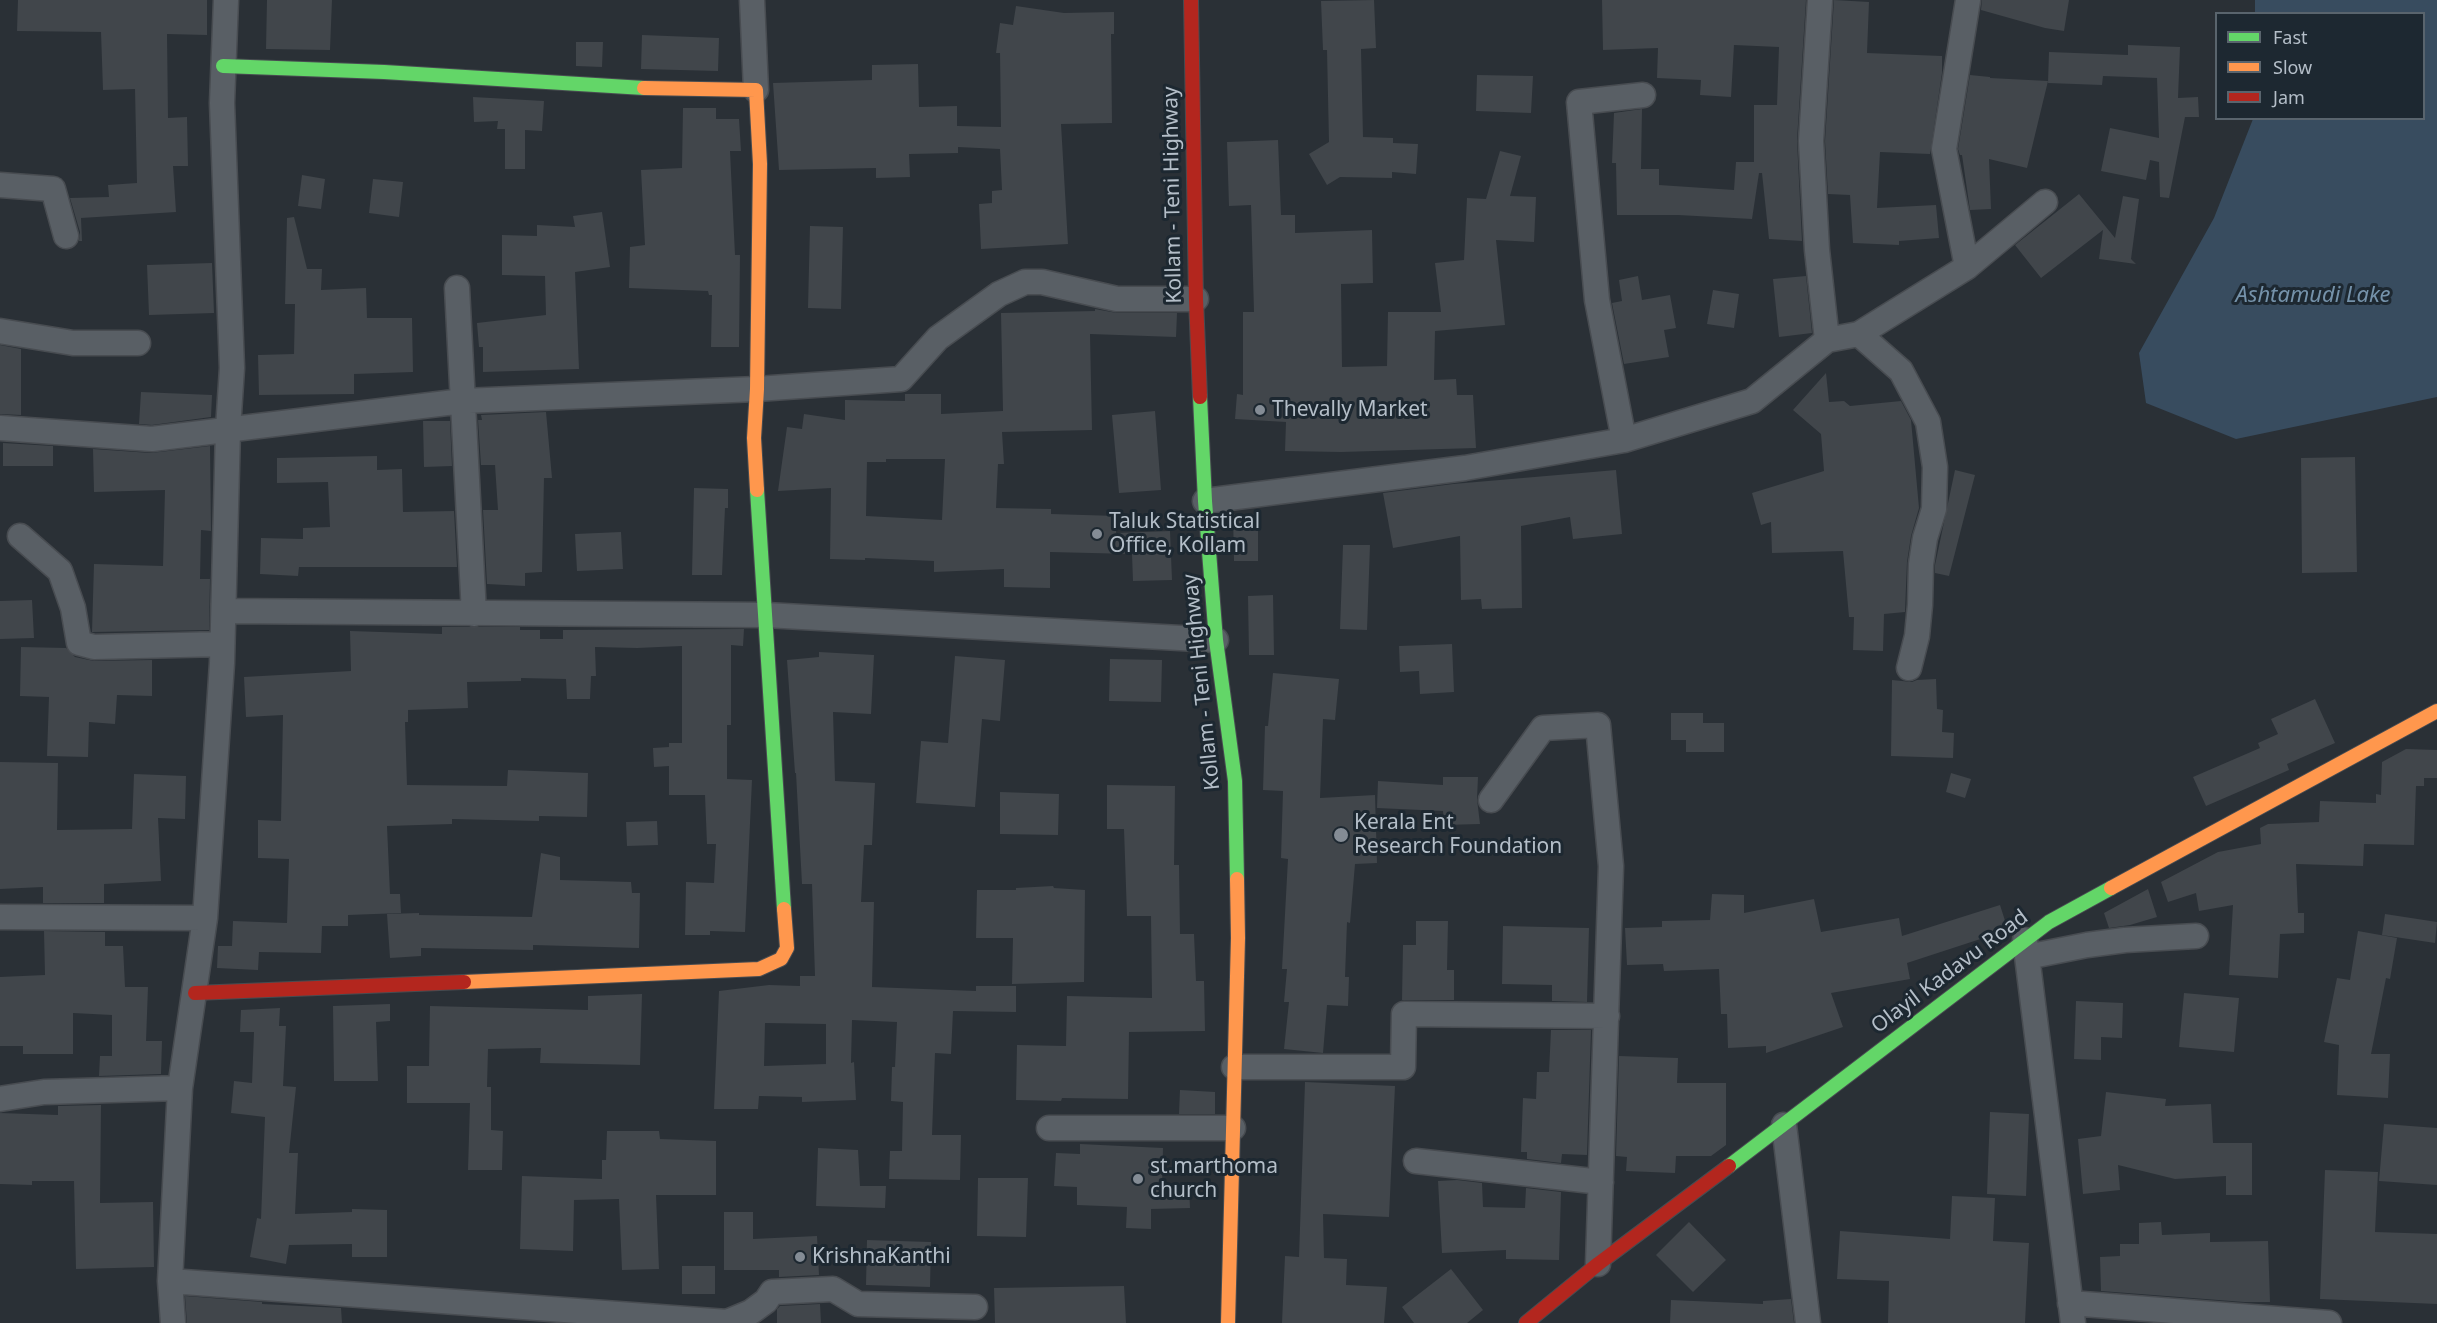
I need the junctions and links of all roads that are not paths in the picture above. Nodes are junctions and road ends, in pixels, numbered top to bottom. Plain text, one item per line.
1 (226, 0) edge
2 (752, 0) edge
3 (1191, 0) edge
4 (1820, 0) edge
5 (1968, 0) edge
6 (223, 66) junction
7 (756, 90) junction
8 (1643, 95) dead end
9 (0, 185) edge
10 (2045, 202) dead end
11 (66, 236) dead end
12 (1967, 267) junction
13 (457, 288) dead end
14 (1196, 298) junction
15 (0, 331) edge
16 (1859, 334) junction
17 (1827, 340) junction
18 (138, 343) dead end
19 (757, 389) junction
20 (463, 401) junction
21 (0, 428) edge
22 (228, 429) junction
23 (1624, 440) junction
24 (1205, 501) junction
25 (20, 536) dead end
26 (224, 611) junction
27 (474, 614) junction
28 (766, 615) junction
29 (1216, 640) junction
30 (222, 644) junction
31 (1909, 668) dead end
32 (2437, 711) edge
33 (1491, 800) dead end
34 (0, 917) edge
35 (205, 918) junction
36 (2196, 936) dead end
37 (2026, 949) junction
38 (195, 993) junction
39 (1607, 1016) junction
40 (1234, 1067) junction
41 (180, 1088) junction
42 (0, 1099) edge
43 (1784, 1125) junction
44 (1049, 1128) dead end
45 (1233, 1128) junction
46 (1416, 1161) dead end
47 (1601, 1182) junction
48 (1598, 1264) junction
49 (170, 1281) junction
50 (975, 1307) dead end
51 (2072, 1313) edge
52 (1540, 1318) edge
53 (173, 1323) edge
54 (1228, 1323) edge
55 (1808, 1323) edge
56 (2329, 1323) edge

1 - 6 street
2 - 7 street
3 - 14 street, Kollam - Teni Highway
4 - 17 street
5 - 12 street
6 - 7 street
6 - 22 street
7 - 19 street
8 - 23 street
9 - 11 street
10 - 12 street
12 - 16 street
13 - 20 street
14 - 19 street
14 - 24 street, Kollam - Teni Highway
15 - 18 street
16 - 17 street
16 - 31 street
17 - 23 street
19 - 20 street
19 - 28 street
20 - 22 street
20 - 27 street
21 - 22 street
22 - 26 street
23 - 24 street
24 - 29 street, Kollam - Teni Highway
25 - 30 street
26 - 27 street
26 - 30 street
27 - 28 street
28 - 29 street
28 - 38 street
29 - 40 street, Kollam - Teni Highway
30 - 35 street
32 - 37 street, Olayil Kadavu Road
33 - 39 street
34 - 35 street
35 - 38 street
36 - 37 street
37 - 43 street, Olayil Kadavu Road
37 - 51 street
38 - 41 street
39 - 40 street
39 - 47 street
40 - 45 street, Kollam - Teni Highway
41 - 42 street
41 - 49 street
43 - 48 street, Olayil Kadavu Road
43 - 55 street
44 - 45 street
45 - 54 street, Kollam - Teni Highway
46 - 47 street
47 - 48 street
48 - 52 street, Olayil Kadavu Road
49 - 50 street
49 - 53 street
51 - 56 street

